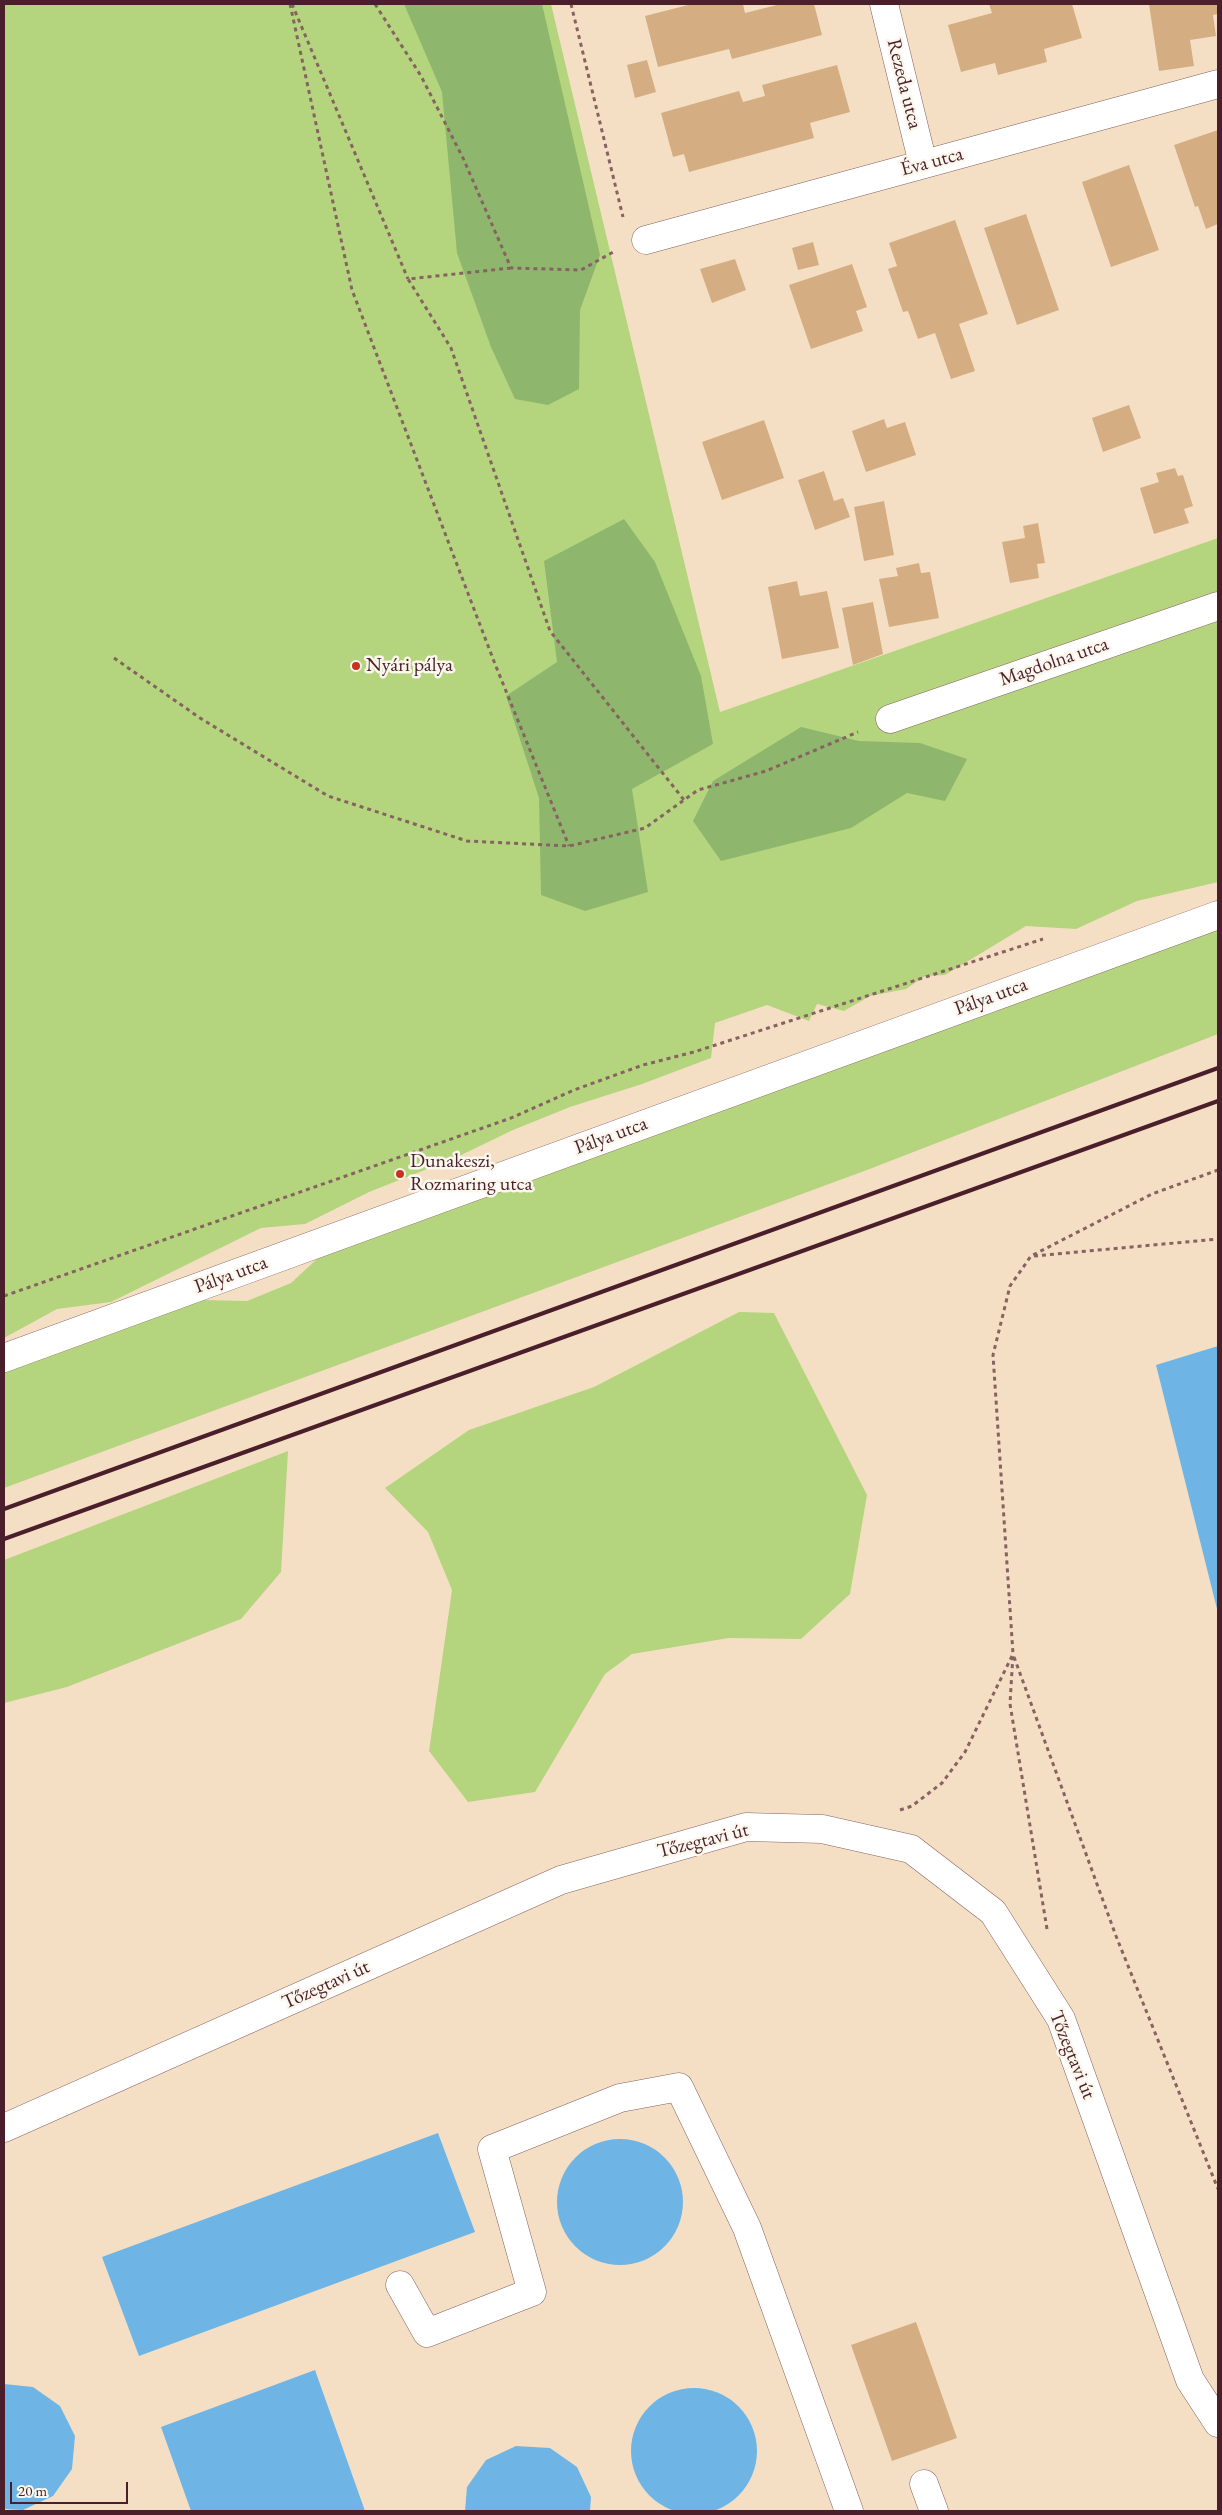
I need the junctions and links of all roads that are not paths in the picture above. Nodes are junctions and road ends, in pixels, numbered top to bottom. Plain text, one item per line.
1 (884, 4) edge
2 (1218, 84) edge
3 (923, 164) junction
4 (638, 241) road end
5 (1218, 606) edge
6 (890, 719) road end
7 (1218, 914) edge
8 (4, 1358) edge
9 (4, 2128) edge
10 (400, 2285) dead end
11 (1218, 2423) edge
12 (924, 2484) dead end
13 (849, 2511) edge
14 (934, 2511) edge

1 - 3 street, Rezeda utca
2 - 3 street, Éva utca
3 - 4 street, Éva utca
5 - 6 street, Magdolna utca
7 - 8 street, Pálya utca
9 - 11 street, Tőzegtavi út
10 - 13 street
12 - 14 street

